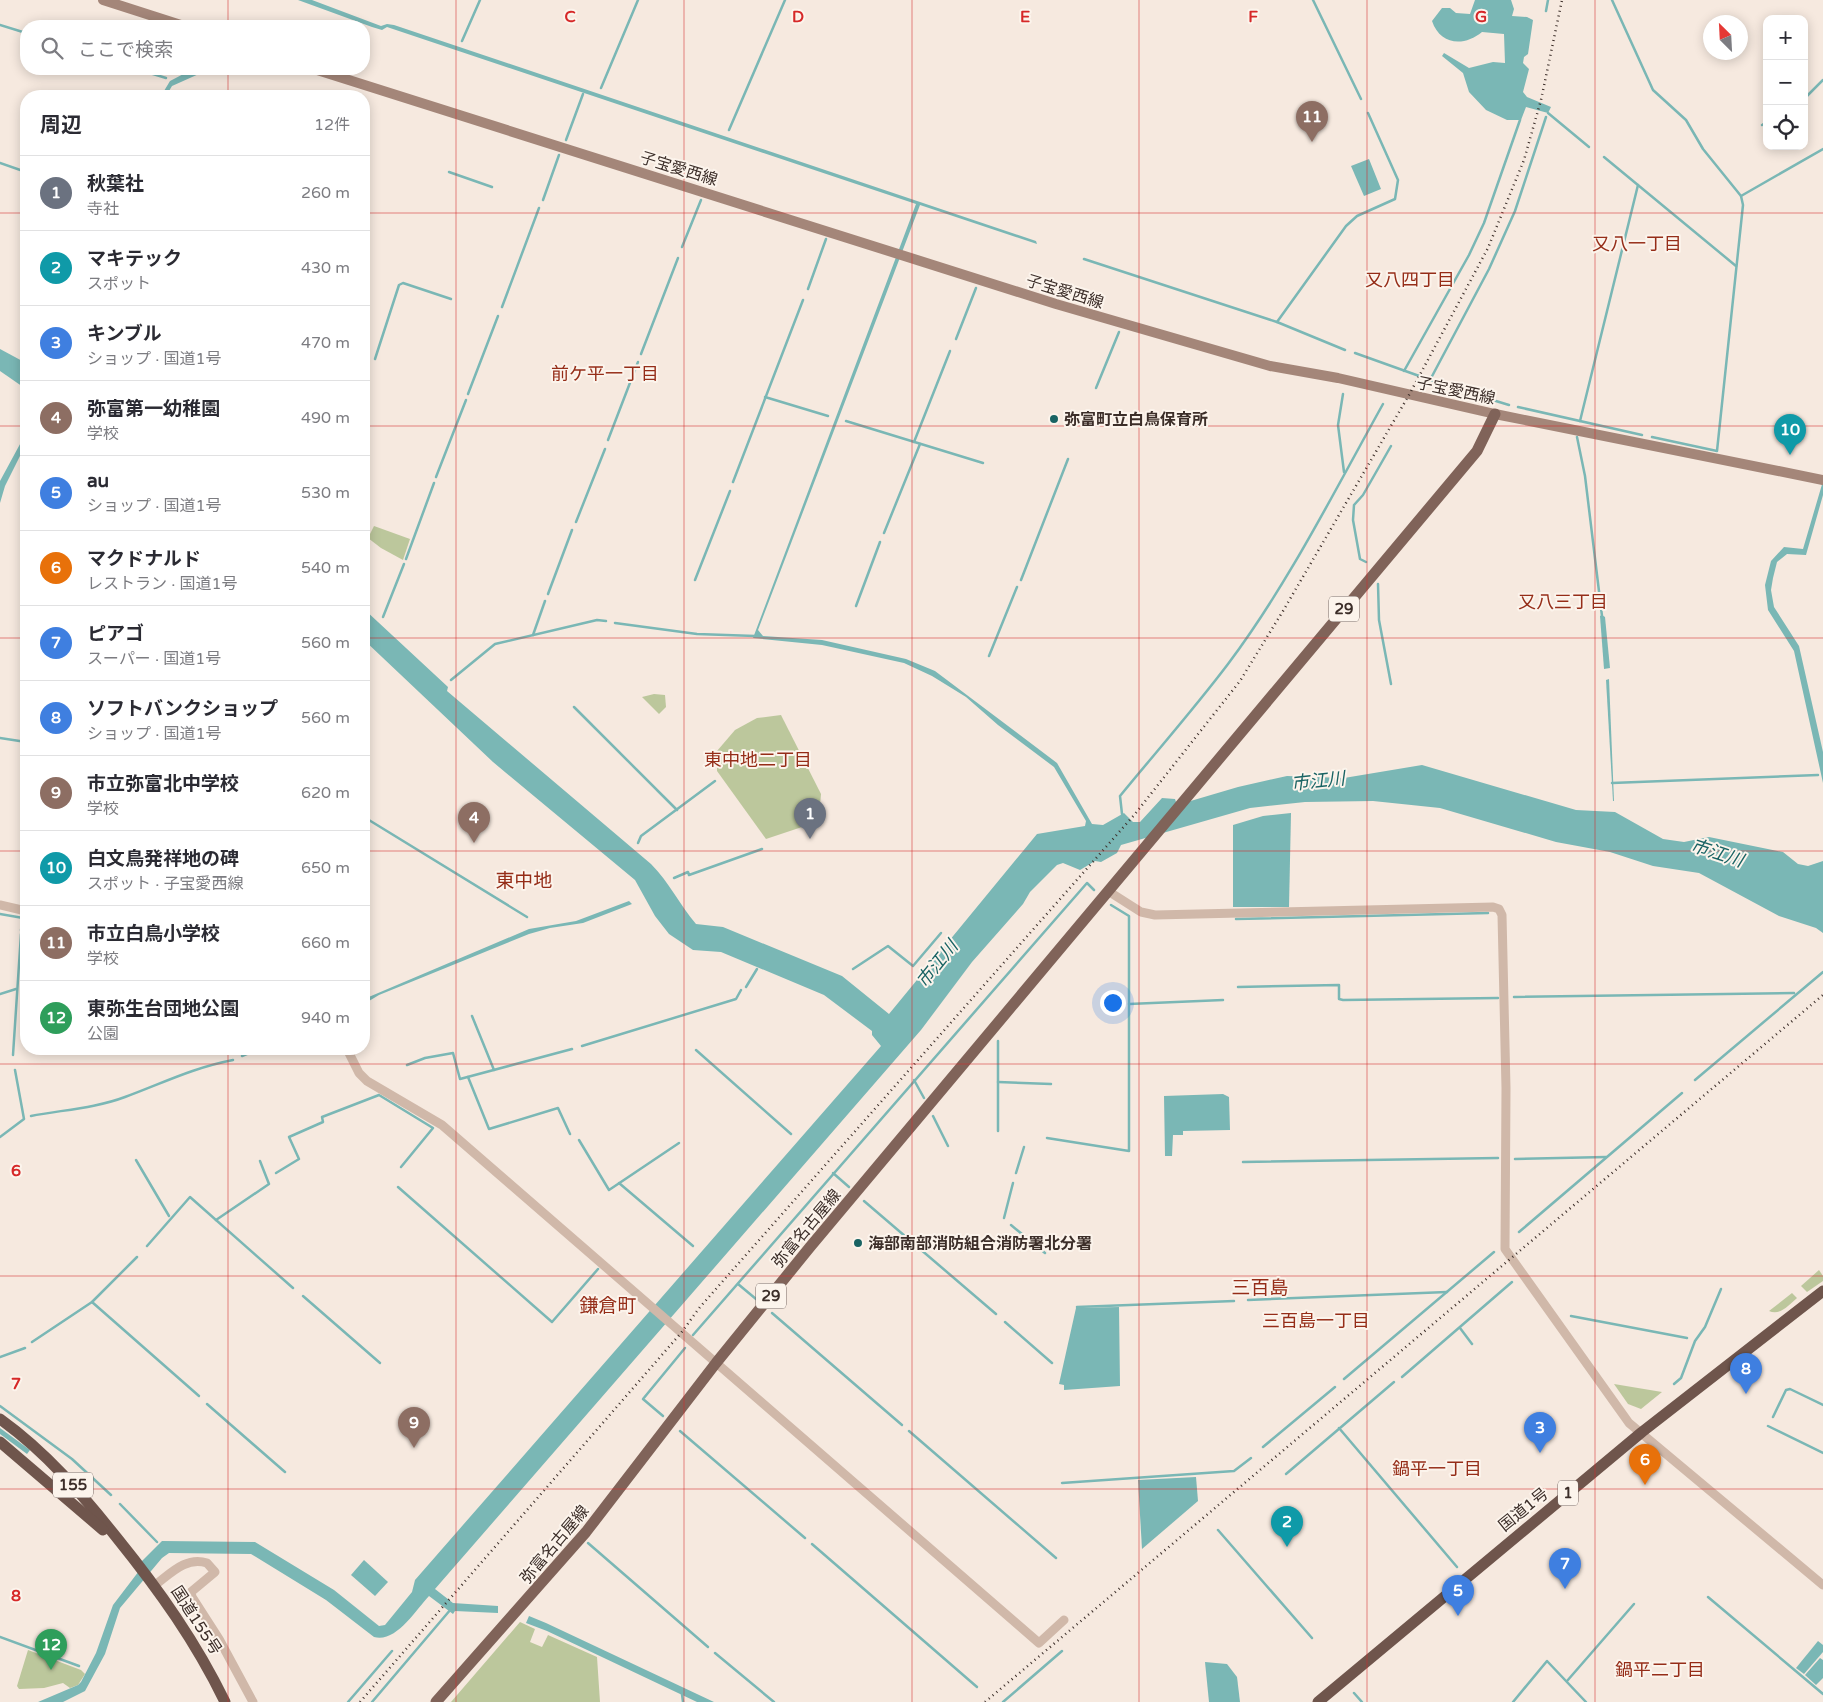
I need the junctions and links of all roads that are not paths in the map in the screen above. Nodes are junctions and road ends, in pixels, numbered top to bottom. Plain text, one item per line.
1 (103, 0) edge
2 (165, 20) edge
3 (333, 75) edge
4 (1495, 414) junction
5 (1823, 480) edge
6 (1108, 891) junction
7 (0, 906) edge
8 (20, 910) edge
9 (350, 1055) edge
10 (1823, 1291) edge
11 (716, 1363) junction
12 (0, 1419) edge
13 (1642, 1432) junction
14 (0, 1442) edge
15 (137, 1562) junction
16 (152, 1582) junction
17 (1823, 1584) edge
18 (1064, 1620) dead end
19 (225, 1702) edge
20 (252, 1702) edge
21 (436, 1702) edge
22 (1318, 1702) edge

1 - 2 main road
3 - 4 main road, 子宝愛西線
4 - 5 main road, 子宝愛西線
4 - 6 main road, 29
6 - 11 main road, 弥富名古屋線 / 29
6 - 13 street
7 - 8 street
9 - 11 street
10 - 13 highway, 国道1号 / 1
11 - 18 street
11 - 21 main road, 弥富名古屋線 / 29
12 - 15 highway, 国道155号 / 155
13 - 17 street
13 - 22 highway, 国道1号 / 1
14 - 15 highway, 国道155号 / 155
15 - 16 highway, 国道155号 / 155
16 - 19 highway, 国道155号 / 155
16 - 20 street

